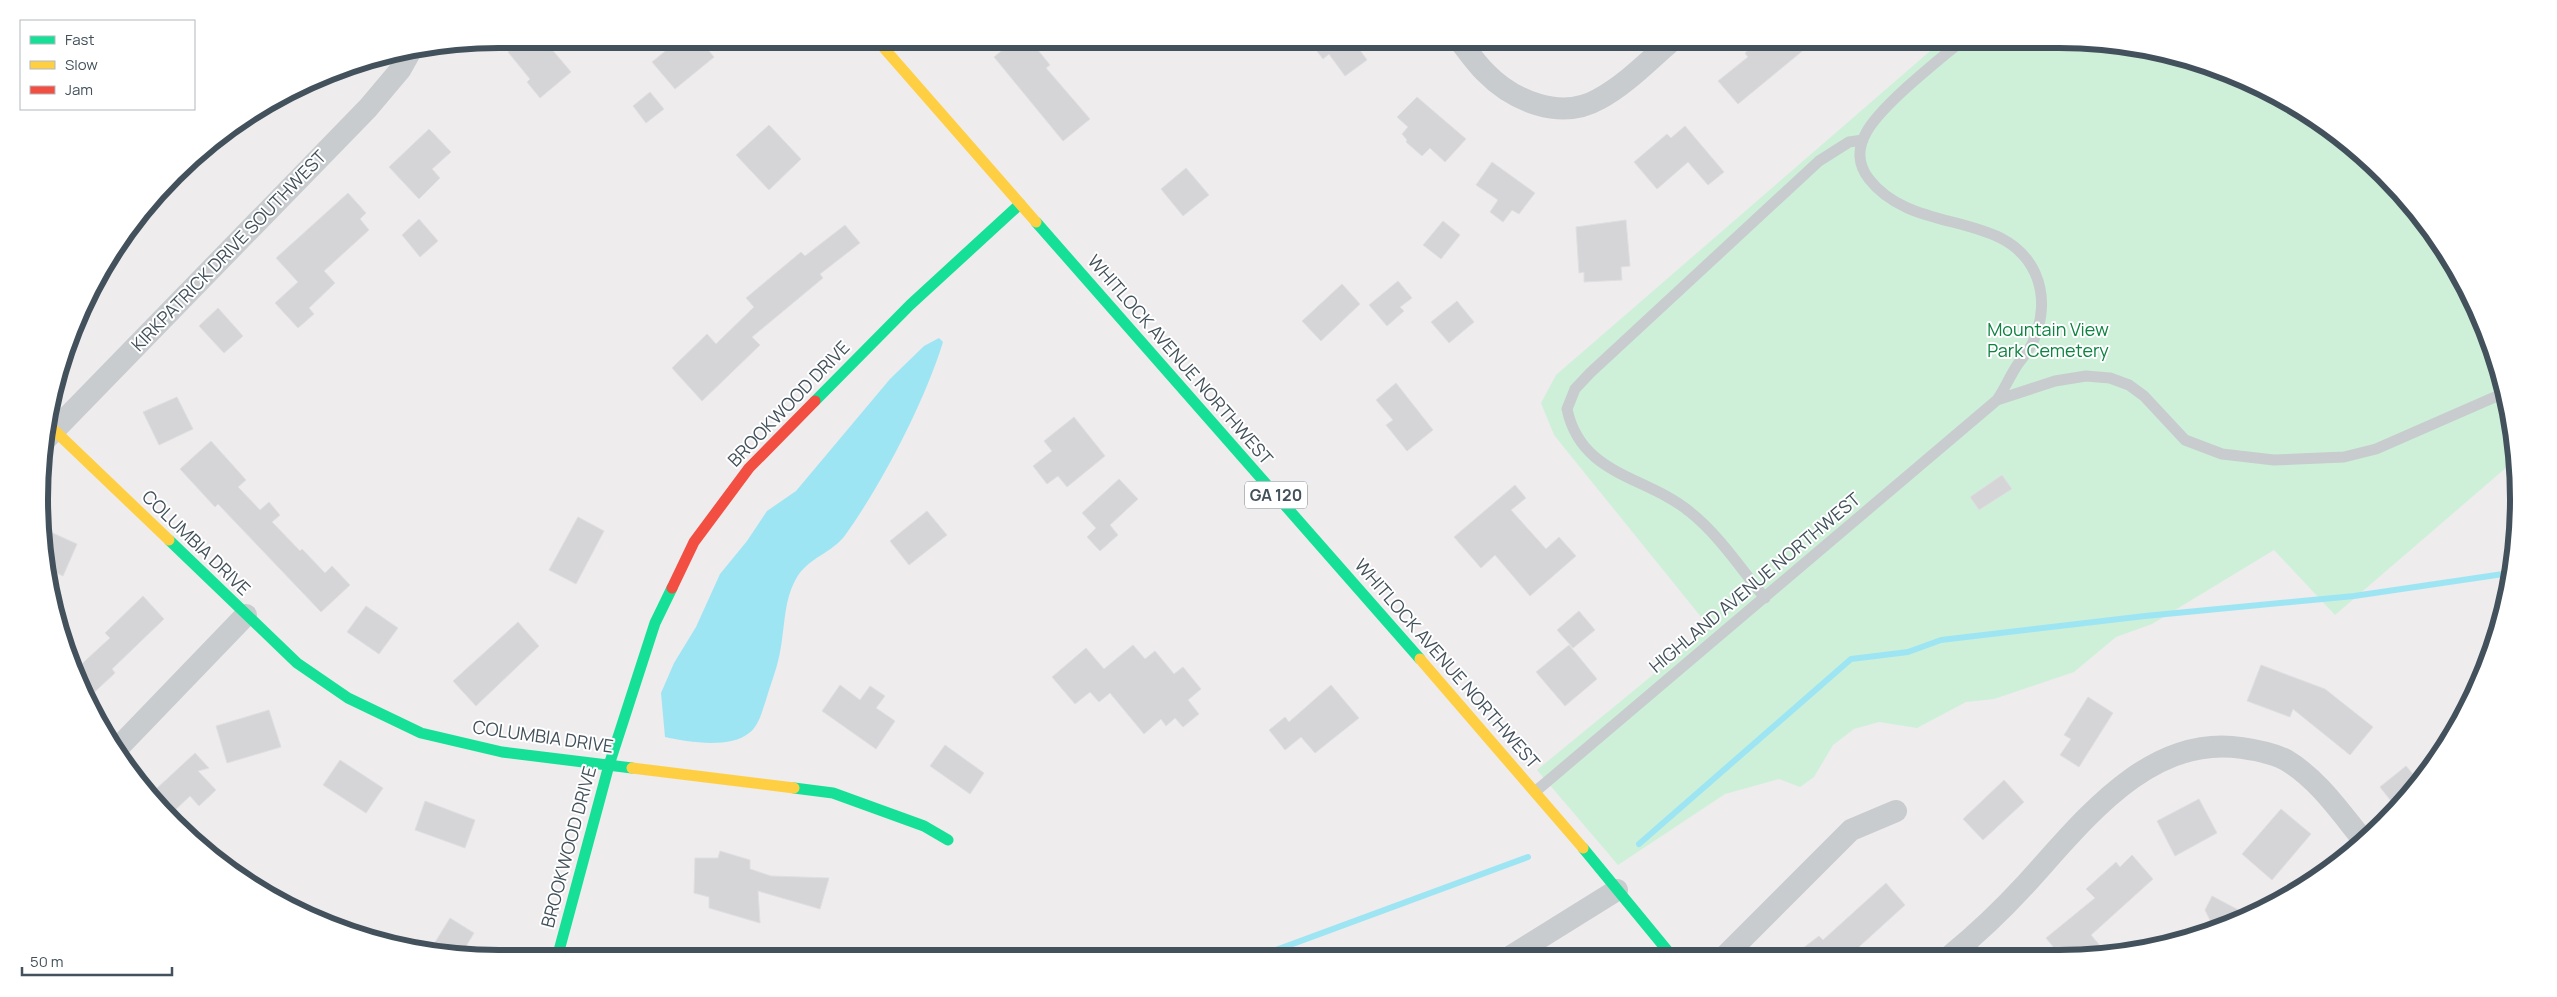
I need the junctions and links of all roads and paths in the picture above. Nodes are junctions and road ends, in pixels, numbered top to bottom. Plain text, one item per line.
1 (884, 48) edge
2 (1465, 48) edge
3 (1663, 48) edge
4 (1954, 48) edge
5 (407, 57) edge
6 (1863, 140) junction
7 (1020, 204) junction
8 (2497, 396) edge
9 (1997, 400) junction
10 (52, 433) edge
11 (51, 438) edge
12 (1765, 598) junction
13 (246, 616) junction
14 (121, 745) edge
15 (609, 765) junction
16 (1536, 791) junction
17 (1896, 811) dead end
18 (2359, 835) edge
19 (948, 840) dead end
20 (1617, 890) junction
21 (558, 950) edge
22 (1521, 950) edge
23 (1667, 950) edge
24 (1731, 950) edge
25 (1957, 950) edge

1 - 7 main road, WHITLOCK AVENUE NORTHWEST / GA 120
2 - 3 street
4 - 6 lane
5 - 10 street, KIRKPATRICK DRIVE SOUTHWEST
6 - 9 lane
6 - 12 lane
7 - 15 main road, BROOKWOOD DRIVE
7 - 16 main road, WHITLOCK AVENUE NORTHWEST / GA 120
8 - 9 lane
9 - 12 lane, HIGHLAND AVENUE NORTHWEST
11 - 13 main road, COLUMBIA DRIVE
12 - 16 lane, HIGHLAND AVENUE NORTHWEST
13 - 14 street
13 - 15 main road, COLUMBIA DRIVE
15 - 19 main road, COLUMBIA DRIVE
15 - 21 main road, BROOKWOOD DRIVE
16 - 20 main road, WHITLOCK AVENUE NORTHWEST / GA 120
17 - 24 street
18 - 25 street
20 - 22 street
20 - 23 main road, WHITLOCK AVENUE NORTHWEST / GA 120

